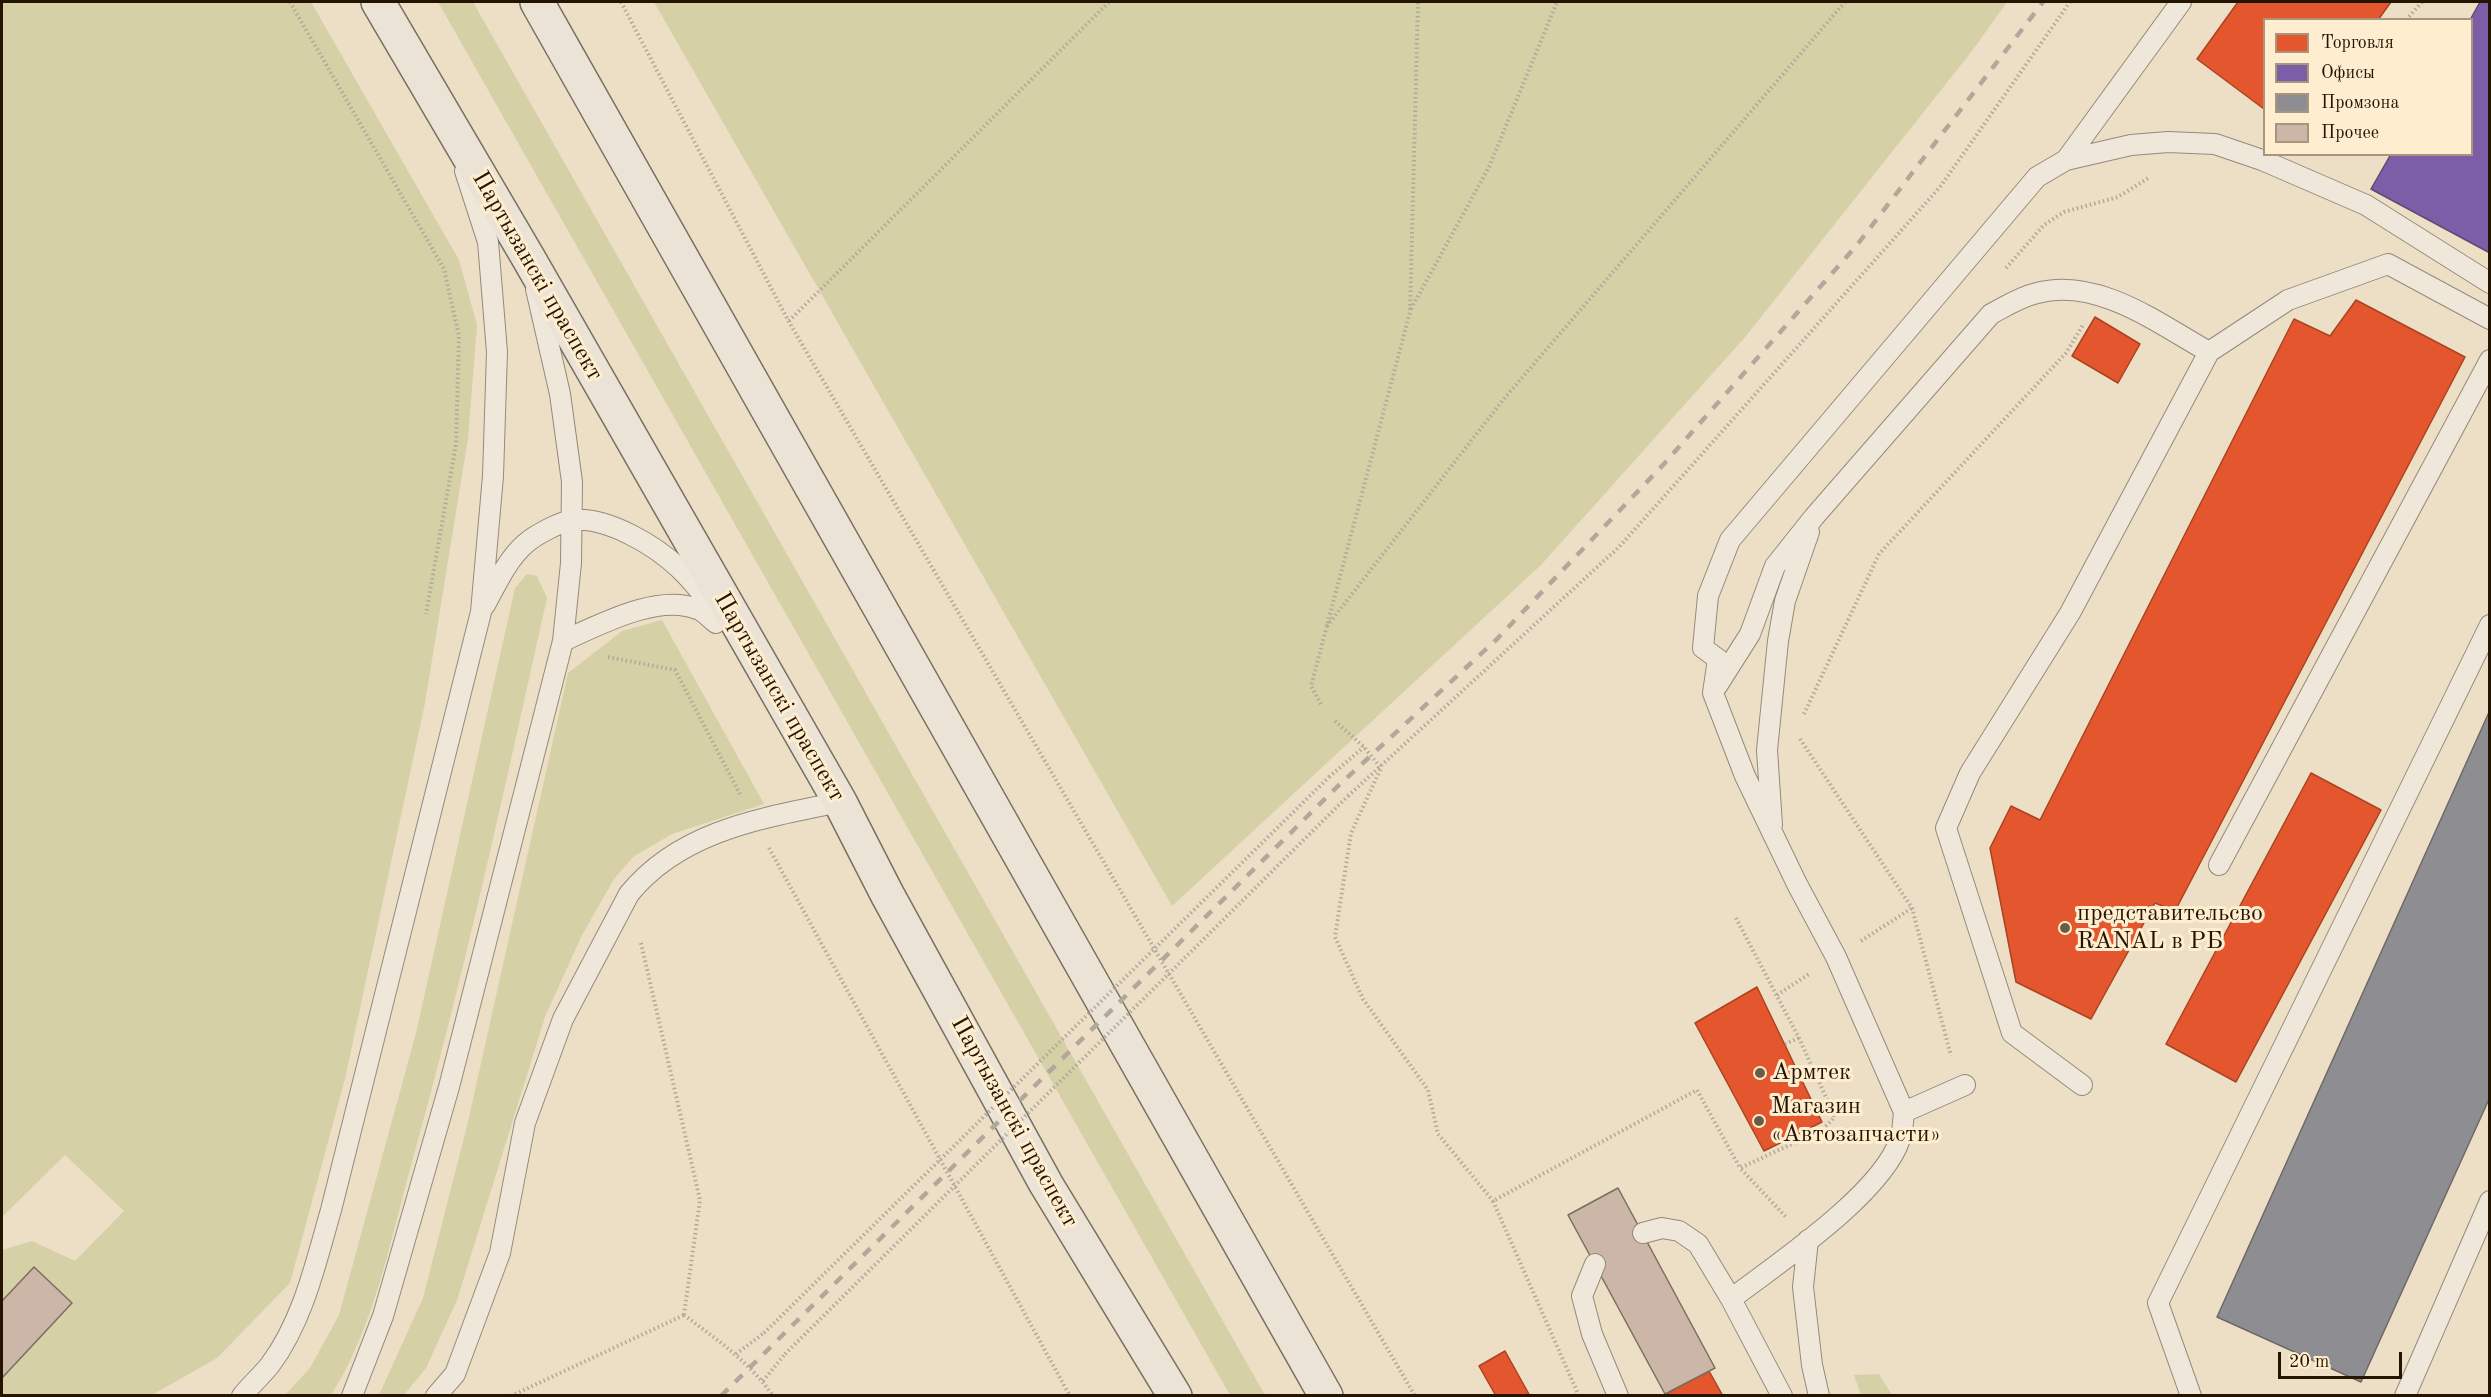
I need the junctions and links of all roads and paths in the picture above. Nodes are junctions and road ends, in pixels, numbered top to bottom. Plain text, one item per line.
1 (290, 2) edge
2 (378, 2) edge
3 (537, 2) edge
4 (621, 2) edge
5 (1109, 2) edge
6 (1418, 2) edge
7 (1557, 2) edge
8 (1845, 2) edge
9 (2070, 2) edge
10 (2181, 2) edge
11 (2422, 2) edge
12 (2408, 18) edge
13 (451, 129) junction
14 (2066, 160) junction
15 (529, 259) junction
16 (2490, 283) edge
17 (1410, 312) junction
18 (2088, 318) dead end
19 (2490, 319) edge
20 (789, 322) junction
21 (2209, 352) junction
22 (2490, 360) edge
23 (1814, 517) junction
24 (573, 520) junction
25 (481, 612) junction
26 (426, 614) dead end
27 (2490, 625) edge
28 (1327, 626) junction
29 (563, 641) junction
30 (606, 657) dead end
31 (758, 659) junction
32 (1713, 693) junction
33 (1321, 704) dead end
34 (1335, 721) dead end
35 (1800, 722) dead end
36 (1795, 732) dead end
37 (1364, 747) junction
38 (1381, 768) junction
39 (840, 802) junction
40 (754, 820) junction
41 (1773, 836) junction
42 (2219, 865) dead end
43 (629, 894) junction
44 (1736, 918) dead end
45 (1799, 1038) junction
46 (1785, 1044) dead end
47 (2082, 1085) dead end
48 (1962, 1086) joint
49 (1904, 1112) junction
50 (1740, 1168) junction
51 (1493, 1201) junction
52 (2490, 1201) edge
53 (1643, 1233) dead end
54 (1808, 1240) junction
55 (1595, 1264) dead end
56 (1731, 1299) junction
57 (684, 1315) junction
58 (736, 1355) junction
59 (763, 1382) junction
60 (242, 1395) edge
61 (352, 1395) edge
62 (436, 1395) edge
63 (511, 1395) edge
64 (773, 1395) edge
65 (1070, 1395) edge
66 (1175, 1395) edge
67 (1326, 1395) edge
68 (1415, 1395) edge
69 (1579, 1395) edge
70 (1618, 1395) edge
71 (1782, 1395) edge
72 (1819, 1395) edge
73 (2191, 1395) edge
74 (2405, 1395) edge

1 - 26 path
2 - 13 highway, Партызанскі праспект
3 - 67 highway
4 - 20 path
5 - 20 path
6 - 17 path
7 - 17 path
8 - 28 path
9 - 38 path
10 - 14 lane
11 - 12 path
13 - 15 highway, Партызанскі праспект
13 - 25 lane
14 - 16 lane
14 - 32 lane
15 - 24 lane
15 - 31 highway, Партызанскі праспект
17 - 28 path
18 - 35 path
19 - 21 lane
20 - 68 path
21 - 23 lane
21 - 47 lane
22 - 42 lane
23 - 32 lane
23 - 41 lane
24 - 25 lane
24 - 29 lane
24 - 31 lane
25 - 60 lane
27 - 73 lane
28 - 33 path
29 - 31 lane
29 - 61 lane
30 - 40 path
31 - 39 highway, Партызанскі праспект
32 - 41 lane
34 - 37 path
36 - 48 path
37 - 38 path
37 - 58 path, bridge
38 - 51 path
38 - 59 path, bridge
39 - 40 lane
39 - 66 highway, Партызанскі праспект
40 - 43 lane
40 - 65 path
41 - 49 lane
43 - 57 path
43 - 62 lane
44 - 45 path
45 - 46 path
45 - 50 path
48 - 49 lane
49 - 54 lane
50 - 51 path
50 - 54 path
51 - 69 path
52 - 74 lane
53 - 56 lane
54 - 56 lane
54 - 72 lane
55 - 70 lane
56 - 71 lane
57 - 58 path
57 - 63 path
58 - 59 path
59 - 64 path

